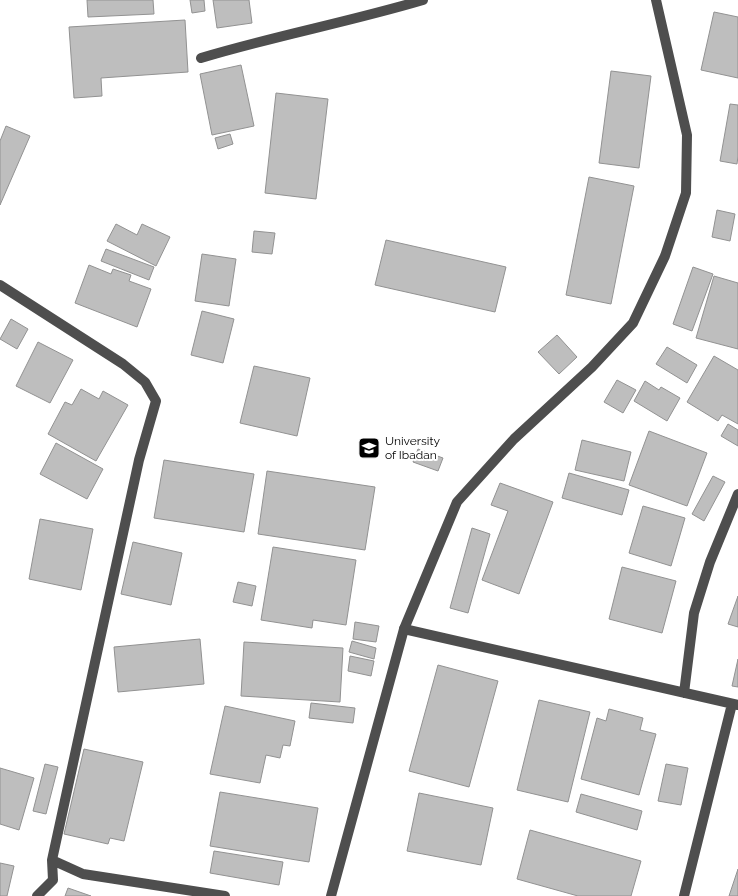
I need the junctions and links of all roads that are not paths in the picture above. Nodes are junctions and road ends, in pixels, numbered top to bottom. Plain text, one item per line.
1 (423, 0) edge
2 (656, 0) edge
3 (201, 58) dead end
4 (0, 285) edge
5 (738, 494) edge
6 (404, 630) junction
7 (684, 693) junction
8 (735, 705) edge
9 (52, 860) junction
10 (37, 896) edge
11 (225, 896) edge
12 (331, 896) edge
13 (684, 896) edge

1 - 3 street
2 - 6 street
4 - 9 street
5 - 7 street
6 - 7 street
6 - 12 street
7 - 8 street
8 - 13 street
9 - 10 street
9 - 11 street

